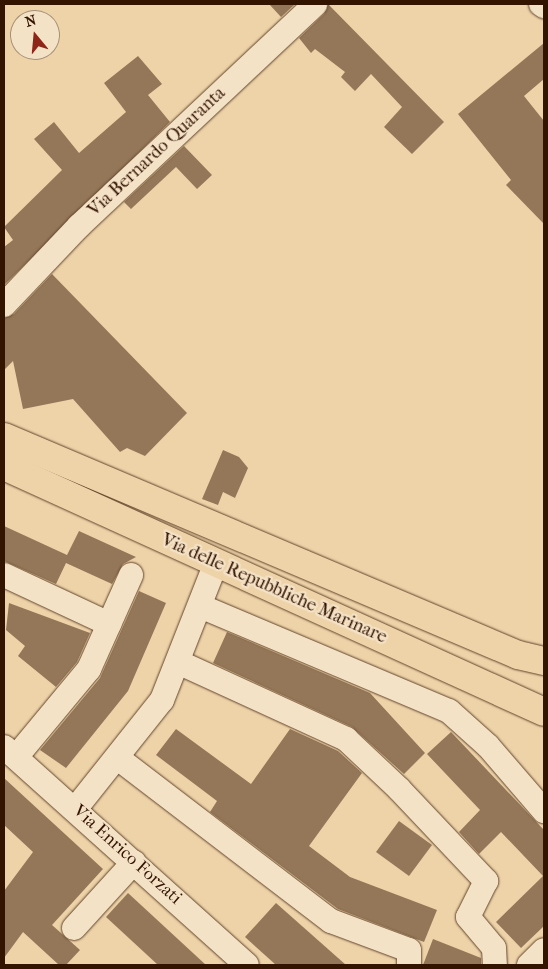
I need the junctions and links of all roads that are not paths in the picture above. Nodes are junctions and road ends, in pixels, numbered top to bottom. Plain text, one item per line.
1 (315, 4) edge
2 (542, 4) edge
3 (544, 6) edge
4 (4, 305) edge
5 (4, 437) edge
6 (4, 466) edge
7 (216, 563) junction
8 (4, 575) edge
9 (132, 575) dead end
10 (200, 606) junction
11 (109, 624) junction
12 (544, 661) edge
13 (178, 662) junction
14 (544, 712) edge
15 (10, 752) edge
16 (119, 759) junction
17 (76, 808) junction
18 (544, 811) edge
19 (134, 862) junction
20 (74, 928) dead end
21 (544, 950) edge
22 (248, 965) edge
23 (409, 965) edge
24 (495, 965) edge
25 (529, 965) edge

1 - 4 street, Via Bernardo Quaranta
2 - 3 street
5 - 12 main road, Via delle Repubbliche Marinare
6 - 7 main road, Via delle Repubbliche Marinare
7 - 10 street
7 - 14 main road, Via delle Repubbliche Marinare
8 - 11 street
9 - 11 street
10 - 13 street
10 - 18 street
11 - 15 street
13 - 16 street
13 - 24 street
15 - 17 street, Via Enrico Forzati
16 - 17 street
16 - 23 street
17 - 19 street, Via Enrico Forzati
19 - 20 street
19 - 22 street, Via Enrico Forzati
21 - 25 street

